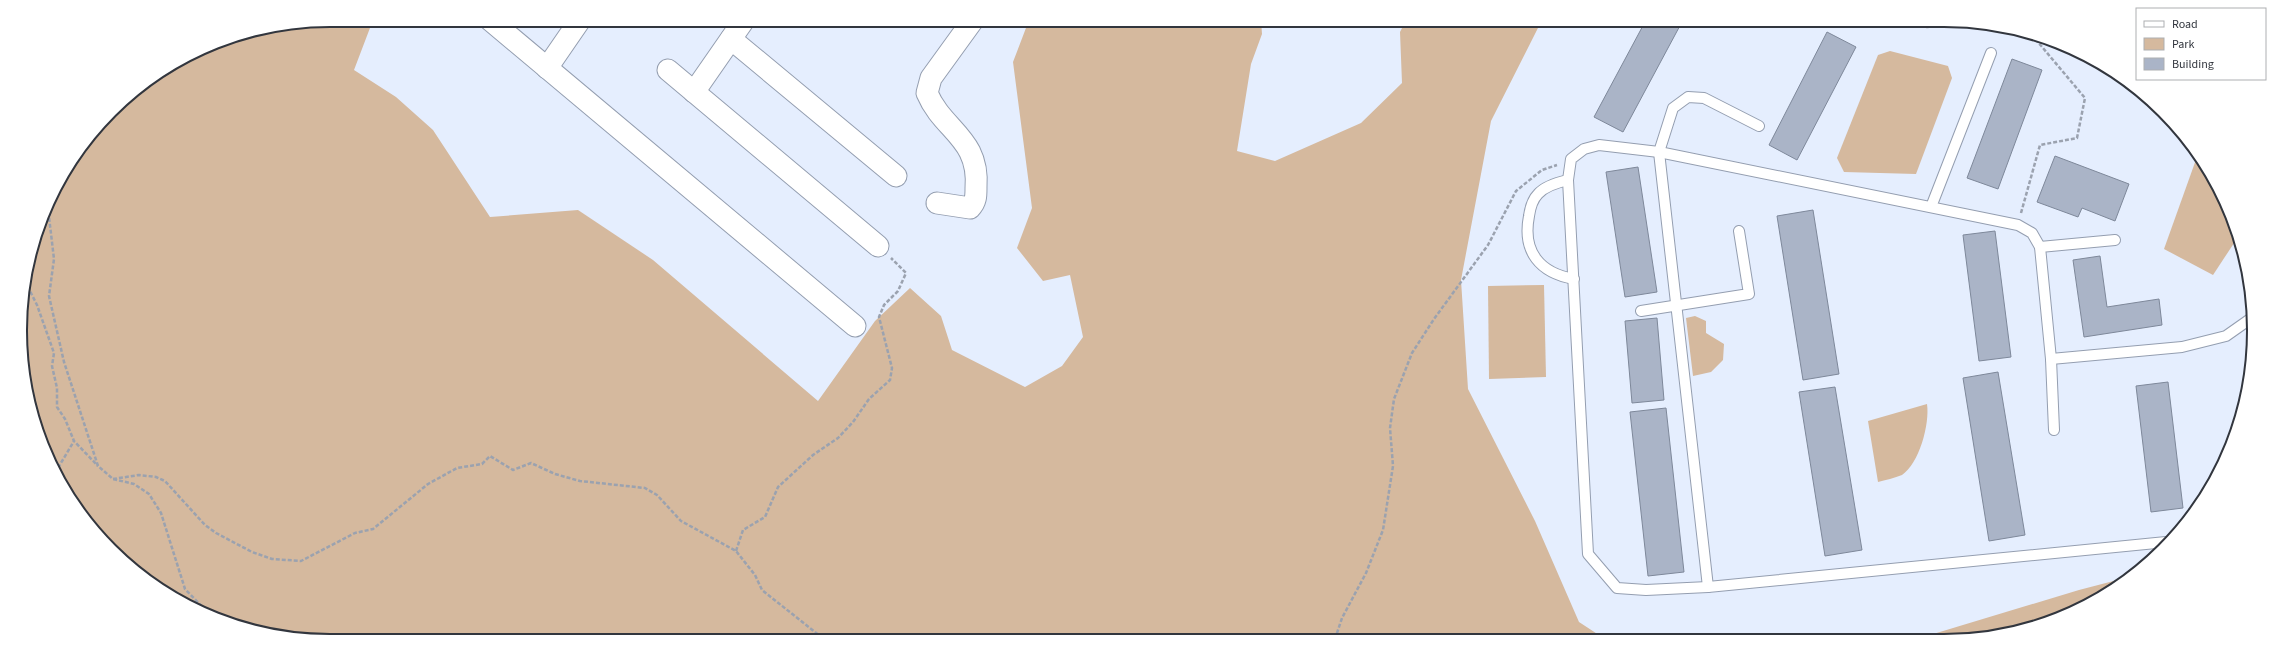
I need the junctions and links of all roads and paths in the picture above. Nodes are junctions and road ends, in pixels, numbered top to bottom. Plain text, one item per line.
1 (498, 27) edge
2 (575, 27) edge
3 (739, 27) edge
4 (968, 27) edge
5 (731, 39) junction
6 (2039, 42) edge
7 (1991, 53) dead end
8 (547, 68) junction
9 (668, 70) dead end
10 (694, 92) junction
11 (1759, 126) dead end
12 (1659, 152) junction
13 (1571, 159) junction
14 (896, 176) dead end
15 (1568, 180) junction
16 (937, 203) dead end
17 (1931, 207) junction
18 (49, 216) edge
19 (2018, 225) junction
20 (1739, 232) dead end
21 (2115, 240) dead end
22 (878, 246) joint
23 (2040, 247) junction
24 (1574, 280) junction
25 (30, 290) edge
26 (1676, 306) junction
27 (1642, 311) dead end
28 (2247, 322) edge
29 (855, 326) dead end
30 (2051, 359) junction
31 (2054, 430) dead end
32 (74, 441) junction
33 (59, 466) edge
34 (98, 466) junction
35 (113, 479) junction
36 (2160, 543) edge
37 (736, 551) junction
38 (1708, 587) junction
39 (200, 605) edge
40 (818, 634) edge
41 (1337, 634) edge

1 - 8 street
2 - 8 street
3 - 5 street
4 - 16 street
5 - 10 street
5 - 14 street
6 - 19 path
7 - 17 lane
8 - 29 street
9 - 10 street
10 - 22 street
11 - 12 lane
12 - 13 lane
12 - 17 lane
12 - 26 lane
13 - 15 lane
13 - 41 path
15 - 24 lane
15 - 24 lane
17 - 19 lane
18 - 34 path
19 - 23 lane
20 - 26 lane
21 - 23 lane
22 - 37 path
23 - 30 lane
24 - 38 lane
25 - 32 path
26 - 27 lane
26 - 38 lane
28 - 30 lane
30 - 31 lane
32 - 33 path
32 - 34 path
34 - 35 path
35 - 37 path
35 - 39 path
36 - 38 lane
37 - 40 path

